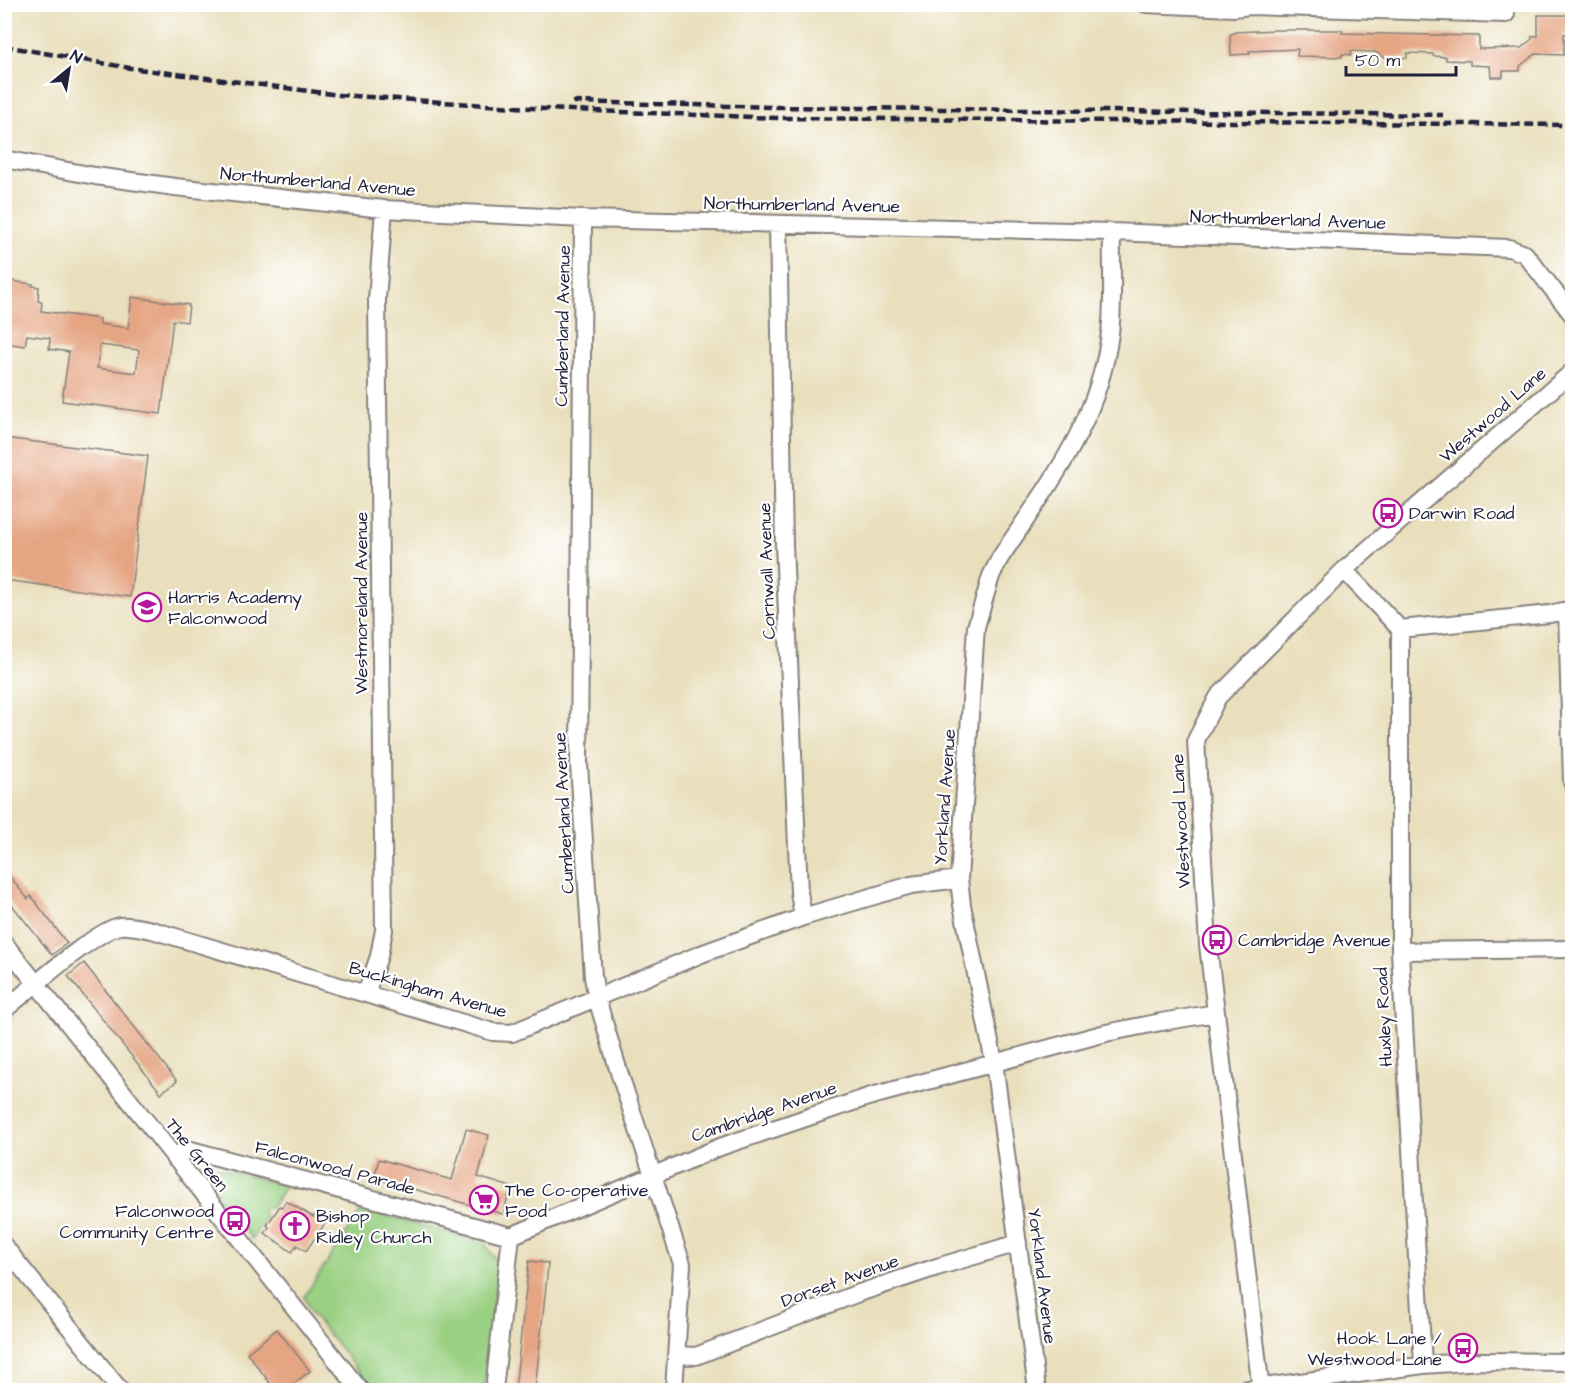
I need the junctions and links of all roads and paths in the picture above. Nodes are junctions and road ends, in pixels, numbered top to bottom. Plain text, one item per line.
1 (1146, 4) edge
2 (1250, 5) edge
3 (1506, 14) dead end
4 (4, 159) edge
5 (384, 209) junction
6 (583, 219) junction
7 (778, 224) junction
8 (1112, 232) junction
9 (1572, 314) edge
10 (1572, 372) edge
11 (1344, 570) junction
12 (1570, 610) edge
13 (1400, 629) junction
14 (1572, 782) edge
15 (959, 879) junction
16 (803, 917) junction
17 (4, 943) edge
18 (1572, 949) edge
19 (1400, 951) junction
20 (37, 985) junction
21 (366, 994) junction
22 (597, 999) junction
23 (4, 1010) edge
24 (1216, 1013) junction
25 (994, 1062) junction
26 (174, 1158) junction
27 (653, 1174) junction
28 (510, 1236) junction
29 (1018, 1243) junction
30 (4, 1246) edge
31 (676, 1355) junction
32 (1572, 1362) edge
33 (1424, 1365) junction
34 (120, 1390) edge
35 (360, 1390) edge
36 (494, 1390) edge
37 (674, 1390) edge
38 (1037, 1390) edge
39 (1242, 1390) edge
40 (1260, 1390) edge

1 - 2 street
2 - 3 street
4 - 5 street, Northumberland Avenue
5 - 6 street, Northumberland Avenue
5 - 21 street, Westmoreland Avenue
6 - 7 street, Northumberland Avenue
6 - 22 street, Cumberland Avenue
7 - 8 street, Northumberland Avenue
7 - 16 street, Cornwall Avenue
8 - 9 street, Northumberland Avenue
8 - 15 street, Yorkland Avenue
10 - 11 street, Westwood Lane
11 - 13 street
11 - 24 street, Westwood Lane
12 - 13 street
12 - 14 street
13 - 19 street, Huxley Road
15 - 16 street, Buckingham Avenue
15 - 25 street, Yorkland Avenue
16 - 22 street, Buckingham Avenue
17 - 20 street, The Green
18 - 19 street
19 - 33 street, Huxley Road
20 - 21 street, Buckingham Avenue
20 - 23 street, Buckingham Avenue
20 - 26 street, The Green
21 - 22 street, Buckingham Avenue
22 - 27 street, Cumberland Avenue
24 - 25 street, Cambridge Avenue
24 - 40 street, Westwood Lane
25 - 27 street, Cambridge Avenue
25 - 29 street, Yorkland Avenue
26 - 28 street, Falconwood Parade
26 - 35 street, The Green
27 - 28 street, Cambridge Avenue
27 - 31 street, Cumberland Avenue
28 - 36 street
29 - 31 street, Dorset Avenue
29 - 38 street, Yorkland Avenue
30 - 34 street
31 - 37 street, Cumberland Avenue
32 - 33 street
33 - 40 street
39 - 40 street

